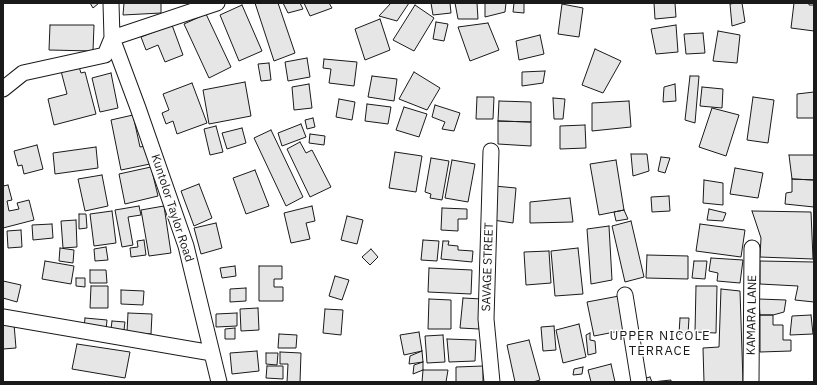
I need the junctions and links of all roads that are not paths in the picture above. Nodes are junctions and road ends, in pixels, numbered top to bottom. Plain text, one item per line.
1 (111, 3) edge
2 (217, 3) edge
3 (112, 38) junction
4 (3, 89) edge
5 (492, 151) dead end
6 (752, 248) dead end
7 (625, 295) dead end
8 (3, 317) edge
9 (212, 353) junction
10 (219, 382) edge
11 (492, 382) edge
12 (639, 382) edge
13 (751, 382) edge

1 - 3 street
2 - 3 street
3 - 4 street
3 - 9 street, Kuntolor Taylor Road
5 - 11 street, SAVAGE STREET
6 - 13 street, KAMARA LANE
7 - 12 street
8 - 9 street
9 - 10 street, Kuntolor Taylor Road

